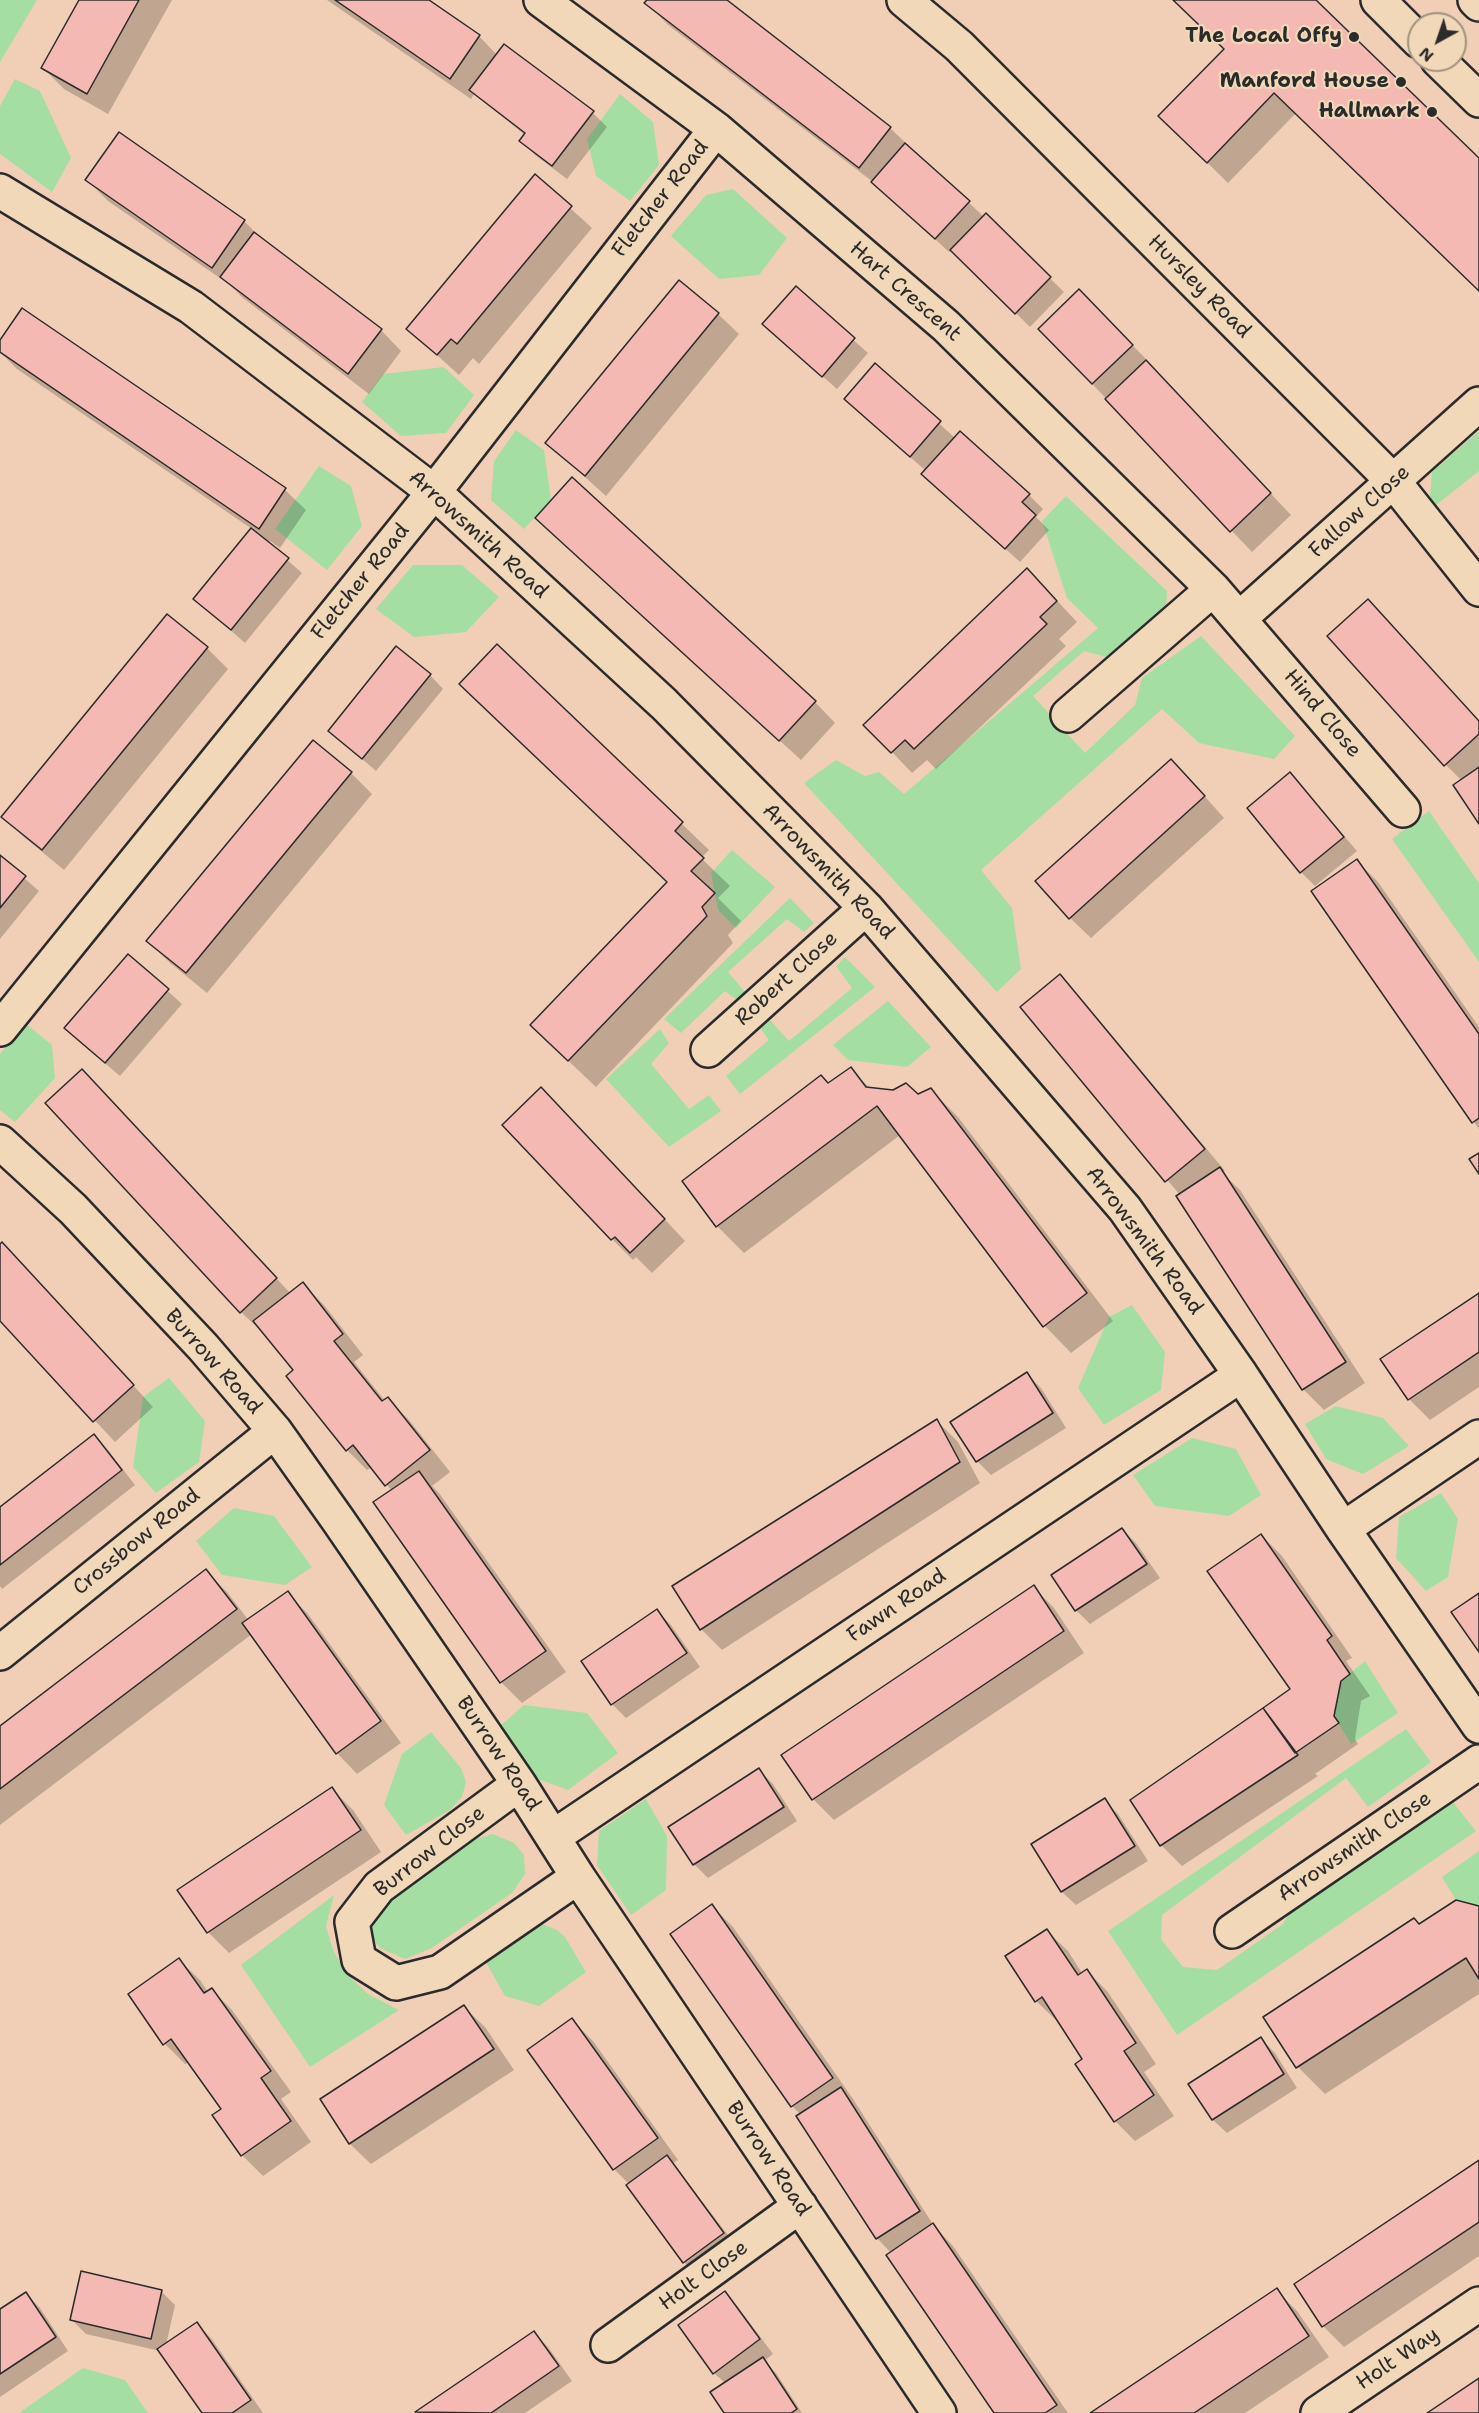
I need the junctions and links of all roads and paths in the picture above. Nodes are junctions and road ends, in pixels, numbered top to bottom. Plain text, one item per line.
1 (541, 0) edge
2 (904, 0) edge
3 (1378, 0) edge
4 (1475, 0) edge
5 (1479, 4) edge
6 (1407, 29) edge
7 (1450, 72) edge
8 (1479, 100) edge
9 (716, 129) junction
10 (0, 191) edge
11 (1479, 404) edge
12 (1394, 482) junction
13 (434, 492) junction
14 (1213, 589) junction
15 (1479, 589) edge
16 (1240, 618) junction
17 (1068, 715) dead end
18 (1403, 810) dead end
19 (866, 908) junction
20 (0, 1029) edge
21 (708, 1050) dead end
22 (0, 1142) edge
23 (1241, 1375) junction
24 (275, 1431) junction
25 (1479, 1437) edge
26 (1343, 1529) junction
27 (0, 1653) edge
28 (1479, 1726) edge
29 (1479, 1762) edge
30 (519, 1784) junction
31 (553, 1837) junction
32 (578, 1876) junction
33 (1232, 1931) dead end
34 (800, 2206) junction
35 (1479, 2304) edge
36 (609, 2345) dead end
37 (939, 2413) edge
38 (1318, 2413) edge

1 - 9 street, Hart Crescent
2 - 12 street, Hursley Road
3 - 6 street
4 - 5 street
7 - 8 street
9 - 13 street, Fletcher Road
9 - 14 street, Hart Crescent
10 - 13 street, Arrowsmith Road
11 - 12 street, Fallow Close
12 - 15 street, Hursley Road
12 - 16 street, Fallow Close
13 - 19 street, Arrowsmith Road
13 - 20 street, Fletcher Road
14 - 16 street, Hart Crescent
14 - 17 street
16 - 18 street, Hind Close
19 - 21 street, Robert Close
19 - 23 street, Arrowsmith Road
22 - 24 street, Burrow Road
23 - 26 street, Arrowsmith Road
23 - 31 street, Fawn Road
24 - 27 street, Crossbow Road
24 - 30 street, Burrow Road
25 - 26 street
26 - 28 street, Arrowsmith Road
29 - 33 street, Arrowsmith Close
30 - 31 street, Burrow Road
30 - 32 street, Burrow Close
31 - 32 street, Burrow Road
32 - 34 street, Burrow Road
34 - 36 street, Holt Close
34 - 37 street, Burrow Road
35 - 38 street, Holt Way

